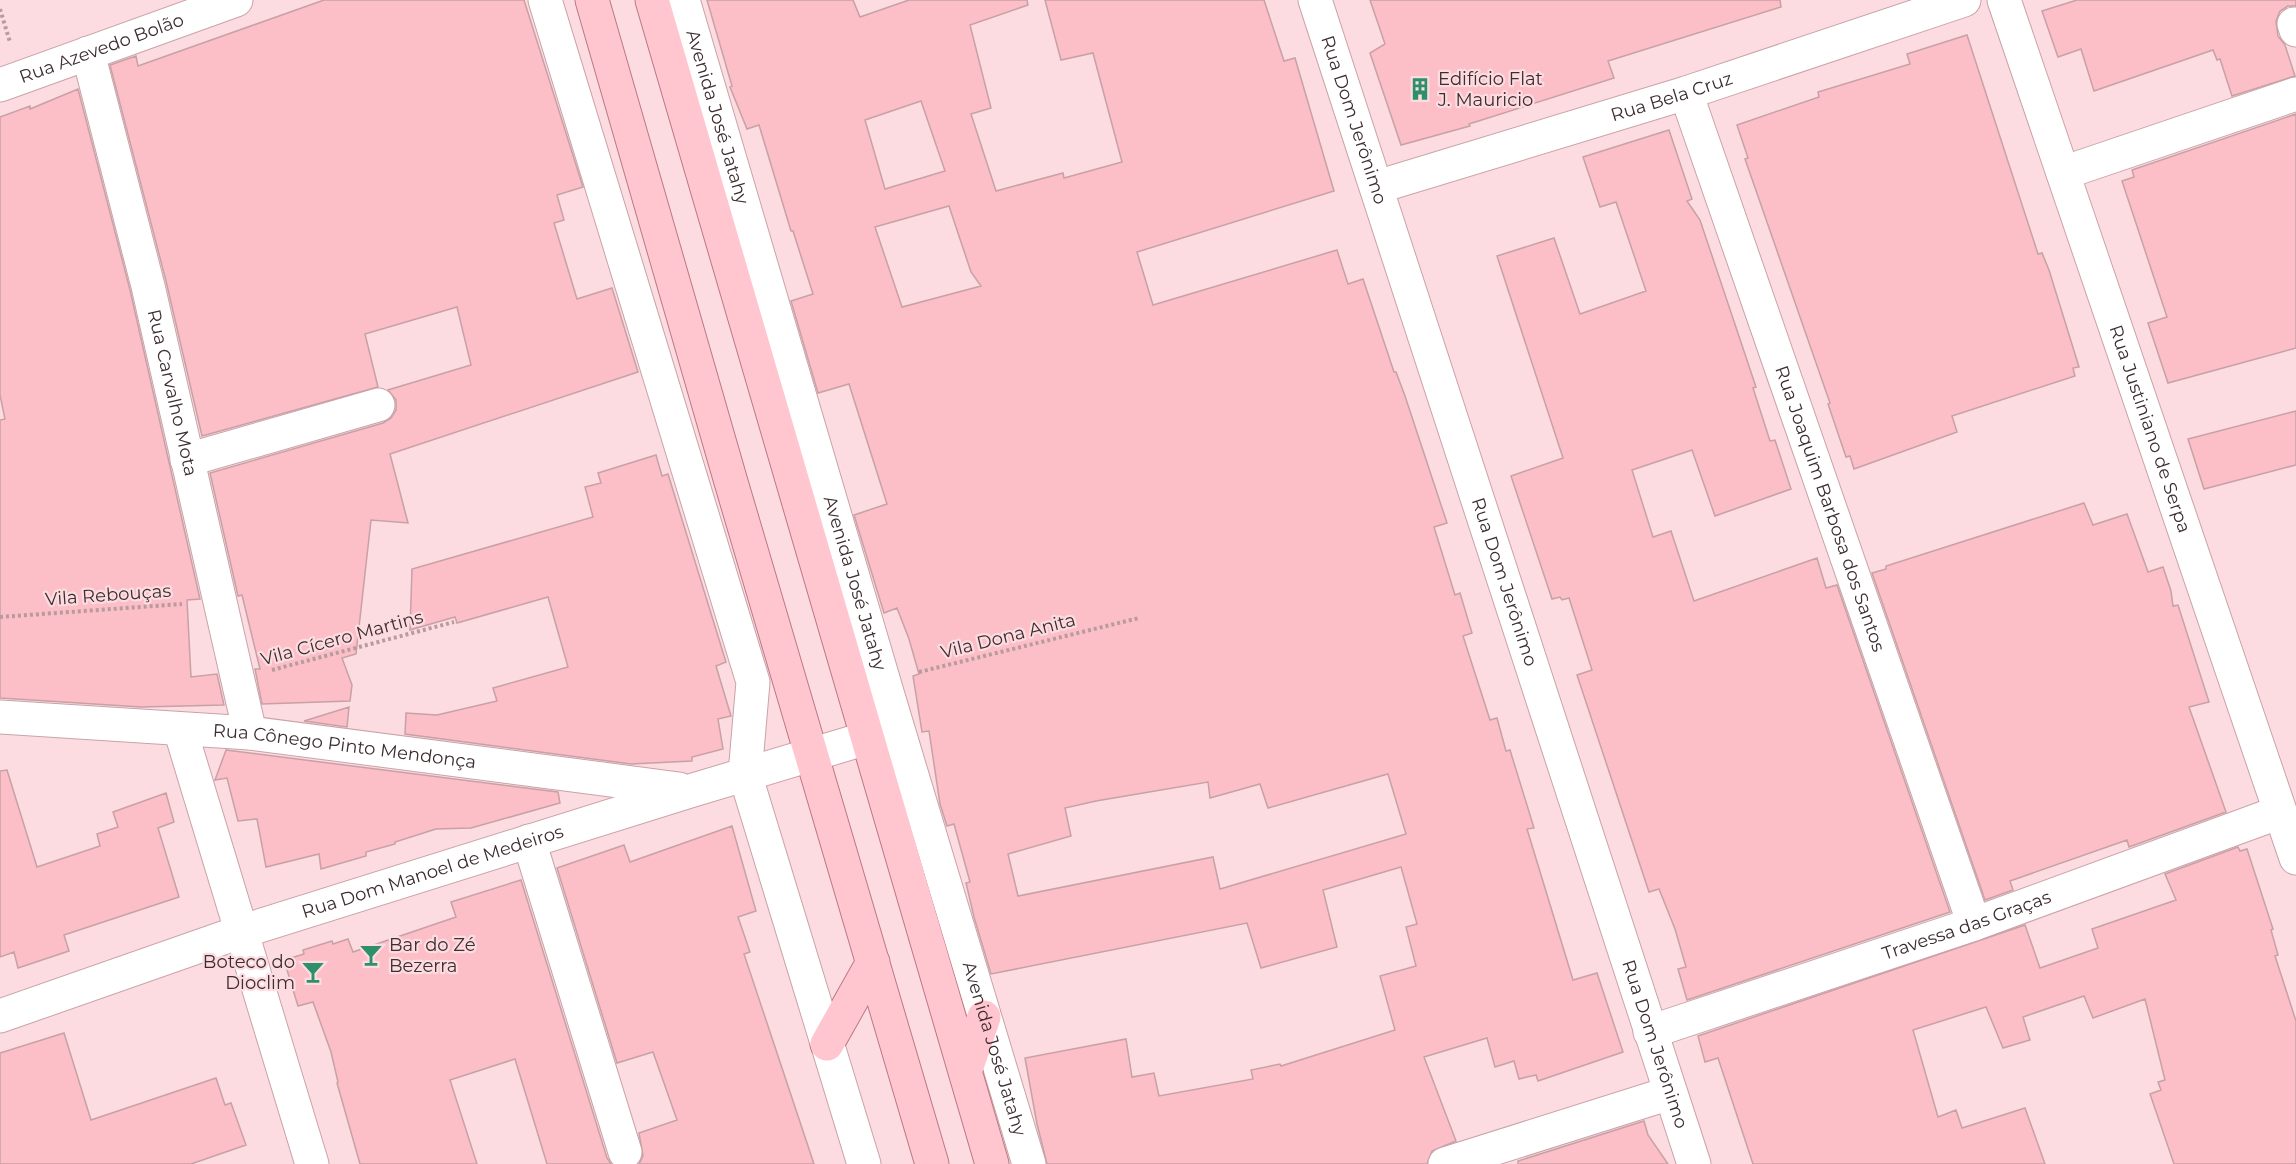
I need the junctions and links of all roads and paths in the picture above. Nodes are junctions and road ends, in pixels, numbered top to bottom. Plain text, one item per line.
1 (236, 0) edge
2 (545, 0) edge
3 (592, 0) edge
4 (652, 0) edge
5 (682, 0) edge
6 (1315, 0) edge
7 (1965, 0) edge
8 (2004, 0) edge
9 (88, 53) junction
10 (0, 85) edge
11 (1686, 93) junction
12 (2296, 94) edge
13 (2063, 173) junction
14 (1377, 187) junction
15 (378, 405) dead end
16 (187, 460) junction
17 (219, 601) junction
18 (0, 617) edge
19 (1139, 618) dead end
20 (454, 622) dead end
21 (237, 680) junction
22 (884, 682) junction
23 (0, 717) edge
24 (180, 729) junction
25 (250, 733) junction
26 (867, 738) junction
27 (813, 754) junction
28 (745, 774) junction
29 (690, 791) junction
30 (2280, 812) junction
31 (529, 842) junction
32 (2296, 858) edge
33 (1974, 924) junction
34 (240, 932) junction
35 (873, 962) junction
36 (0, 1016) edge
37 (984, 1017) junction
38 (1650, 1032) junction
39 (827, 1044) junction
40 (965, 1072) junction
41 (1670, 1093) junction
42 (624, 1152) dead end
43 (312, 1164) edge
44 (864, 1164) edge
45 (932, 1164) edge
46 (992, 1164) edge
47 (1029, 1164) edge
48 (1445, 1164) edge
49 (1694, 1164) edge

1 - 9 street, Rua Azevedo Bolão
2 - 28 street
3 - 27 main road
4 - 26 main road, Avenida José Jatahy
5 - 22 street, Avenida José Jatahy
6 - 14 street, Rua Dom Jerônimo
7 - 11 street, Rua Bela Cruz
8 - 13 street, Rua Justiniano de Serpa
9 - 10 street, Rua Azevedo Bolão
9 - 16 street, Rua Carvalho Mota
11 - 14 street, Rua Bela Cruz
11 - 33 street, Rua Joaquim Barbosa dos Santos
12 - 13 street
13 - 30 street, Rua Justiniano de Serpa
14 - 38 street, Rua Dom Jerônimo
15 - 16 street
16 - 17 street, Rua Carvalho Mota
17 - 18 path, Vila Rebouças
17 - 21 street, Rua Carvalho Mota
19 - 22 path, Vila Dona Anita
20 - 21 path, Vila Cícero Martins
21 - 25 street, Rua Carvalho Mota
22 - 37 street, Avenida José Jatahy
23 - 24 street, Rua Cônego Pinto Mendonça
24 - 25 street, Rua Cônego Pinto Mendonça
24 - 34 street
25 - 29 street, Rua Cônego Pinto Mendonça
26 - 27 street, Rua Dom Manoel de Medeiros
26 - 40 main road, Avenida José Jatahy
27 - 28 street, Rua Dom Manoel de Medeiros
27 - 35 main road
28 - 29 street, Rua Dom Manoel de Medeiros
28 - 39 street
29 - 31 street, Rua Dom Manoel de Medeiros
30 - 32 street, Rua Justiniano de Serpa
30 - 33 street, Travessa das Graças
31 - 34 street, Rua Dom Manoel de Medeiros
31 - 42 street
33 - 38 street, Travessa das Graças
34 - 36 street, Rua Dom Manoel de Medeiros
34 - 43 street
35 - 39 main road
35 - 45 main road
37 - 40 main road
37 - 47 street, Avenida José Jatahy
38 - 41 street, Rua Dom Jerônimo
39 - 44 street
40 - 46 main road, Avenida José Jatahy
41 - 48 street
41 - 49 street, Rua Dom Jerônimo

